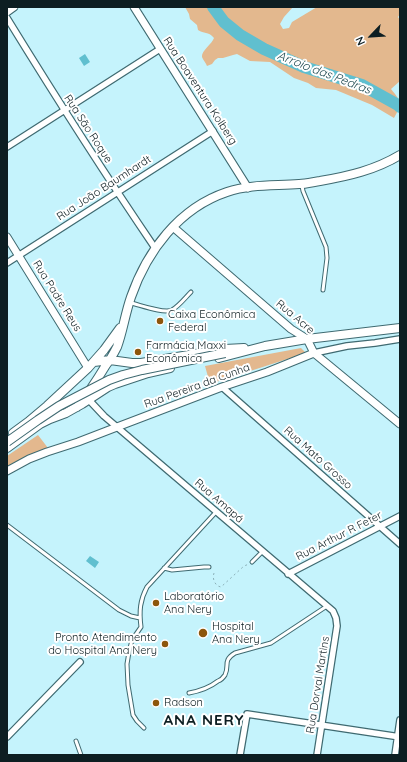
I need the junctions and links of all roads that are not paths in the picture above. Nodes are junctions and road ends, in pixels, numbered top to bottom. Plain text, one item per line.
1 (14, 7) edge
2 (134, 7) edge
3 (7, 12) edge
4 (7, 18) edge
5 (160, 49) junction
6 (64, 110) junction
7 (212, 131) junction
8 (7, 147) edge
9 (400, 155) edge
10 (302, 184) junction
11 (248, 188) junction
12 (117, 192) junction
13 (173, 227) junction
14 (7, 237) edge
15 (155, 248) junction
16 (19, 255) junction
17 (7, 262) edge
18 (323, 290) dead end
19 (191, 292) dead end
20 (129, 302) junction
21 (124, 322) junction
22 (400, 328) edge
23 (307, 339) junction
24 (400, 339) edge
25 (265, 346) junction
26 (116, 348) junction
27 (314, 353) junction
28 (110, 360) junction
29 (120, 362) junction
30 (91, 364) junction
31 (115, 384) junction
32 (222, 387) junction
33 (60, 394) junction
34 (89, 400) junction
35 (77, 407) junction
36 (66, 413) junction
37 (400, 424) edge
38 (117, 427) junction
39 (7, 437) edge
40 (7, 442) edge
41 (7, 448) edge
42 (7, 471) edge
43 (216, 512) junction
44 (400, 516) edge
45 (7, 525) edge
46 (379, 526) junction
47 (400, 544) edge
48 (262, 552) junction
49 (252, 562) road end
50 (164, 568) junction
51 (209, 568) dead end
52 (288, 574) junction
53 (327, 606) junction
54 (140, 618) junction
55 (336, 618) joint
56 (80, 662) dead end
57 (189, 693) dead end
58 (400, 720) edge
59 (322, 725) junction
60 (144, 728) dead end
61 (7, 737) edge
62 (399, 737) edge
63 (76, 741) dead end
64 (81, 755) edge
65 (240, 755) edge
66 (317, 755) edge
67 (395, 755) edge

1 - 3 street
2 - 5 street, Rua Boaventura Kolberg
4 - 6 street, Rua São Roque
5 - 6 street
5 - 7 street, Rua Boaventura Kolberg
6 - 8 street
6 - 12 street, Rua São Roque
7 - 11 street, Rua Boaventura Kolberg
7 - 12 street, Rua João Baumhardt
9 - 10 main road
10 - 11 main road
10 - 18 lane
11 - 13 main road
12 - 15 street, Rua São Roque
12 - 16 street, Rua João Baumhardt
13 - 15 main road
13 - 23 street, Rua Acre
14 - 16 street, Rua Padre Reus
15 - 20 main road
16 - 17 street, Rua João Baumhardt
16 - 30 street, Rua Padre Reus
19 - 20 lane
20 - 21 main road
21 - 26 main road
21 - 30 main road
22 - 23 main road
23 - 25 main road
23 - 27 street, Rua Acre
24 - 27 street, Rua Pereira da Cunha
25 - 29 main road
25 - 31 main road
25 - 40 main road, bridge
26 - 28 main road
26 - 29 main road
27 - 32 street, Rua Pereira da Cunha
27 - 37 street, Rua Acre
28 - 29 main road
28 - 30 main road
28 - 35 main road
29 - 31 main road
30 - 33 main road
31 - 34 main road
32 - 38 street, Rua Pereira da Cunha
32 - 46 street, Rua Mato Grosso
33 - 36 main road
33 - 39 main road
34 - 35 main road
34 - 38 street, Rua Amapá
35 - 36 main road
36 - 41 main road
38 - 42 street, Rua Pereira da Cunha
38 - 43 street, Rua Amapá
43 - 48 street, Rua Amapá
43 - 50 lane
44 - 46 street, Rua Arthur R Feter
45 - 54 lane
46 - 47 street, Rua Mato Grosso
46 - 52 street, Rua Arthur R Feter
48 - 49 lane
48 - 52 street, Rua Amapá
50 - 51 lane
50 - 54 lane
52 - 53 street, Rua Amapá
53 - 55 street, Rua Amapá
53 - 57 lane
54 - 60 lane
55 - 59 street, Rua Dorval Martins
56 - 61 street
58 - 62 street
59 - 62 street
59 - 65 street
59 - 66 street, Rua Dorval Martins
62 - 67 street
63 - 64 lane

